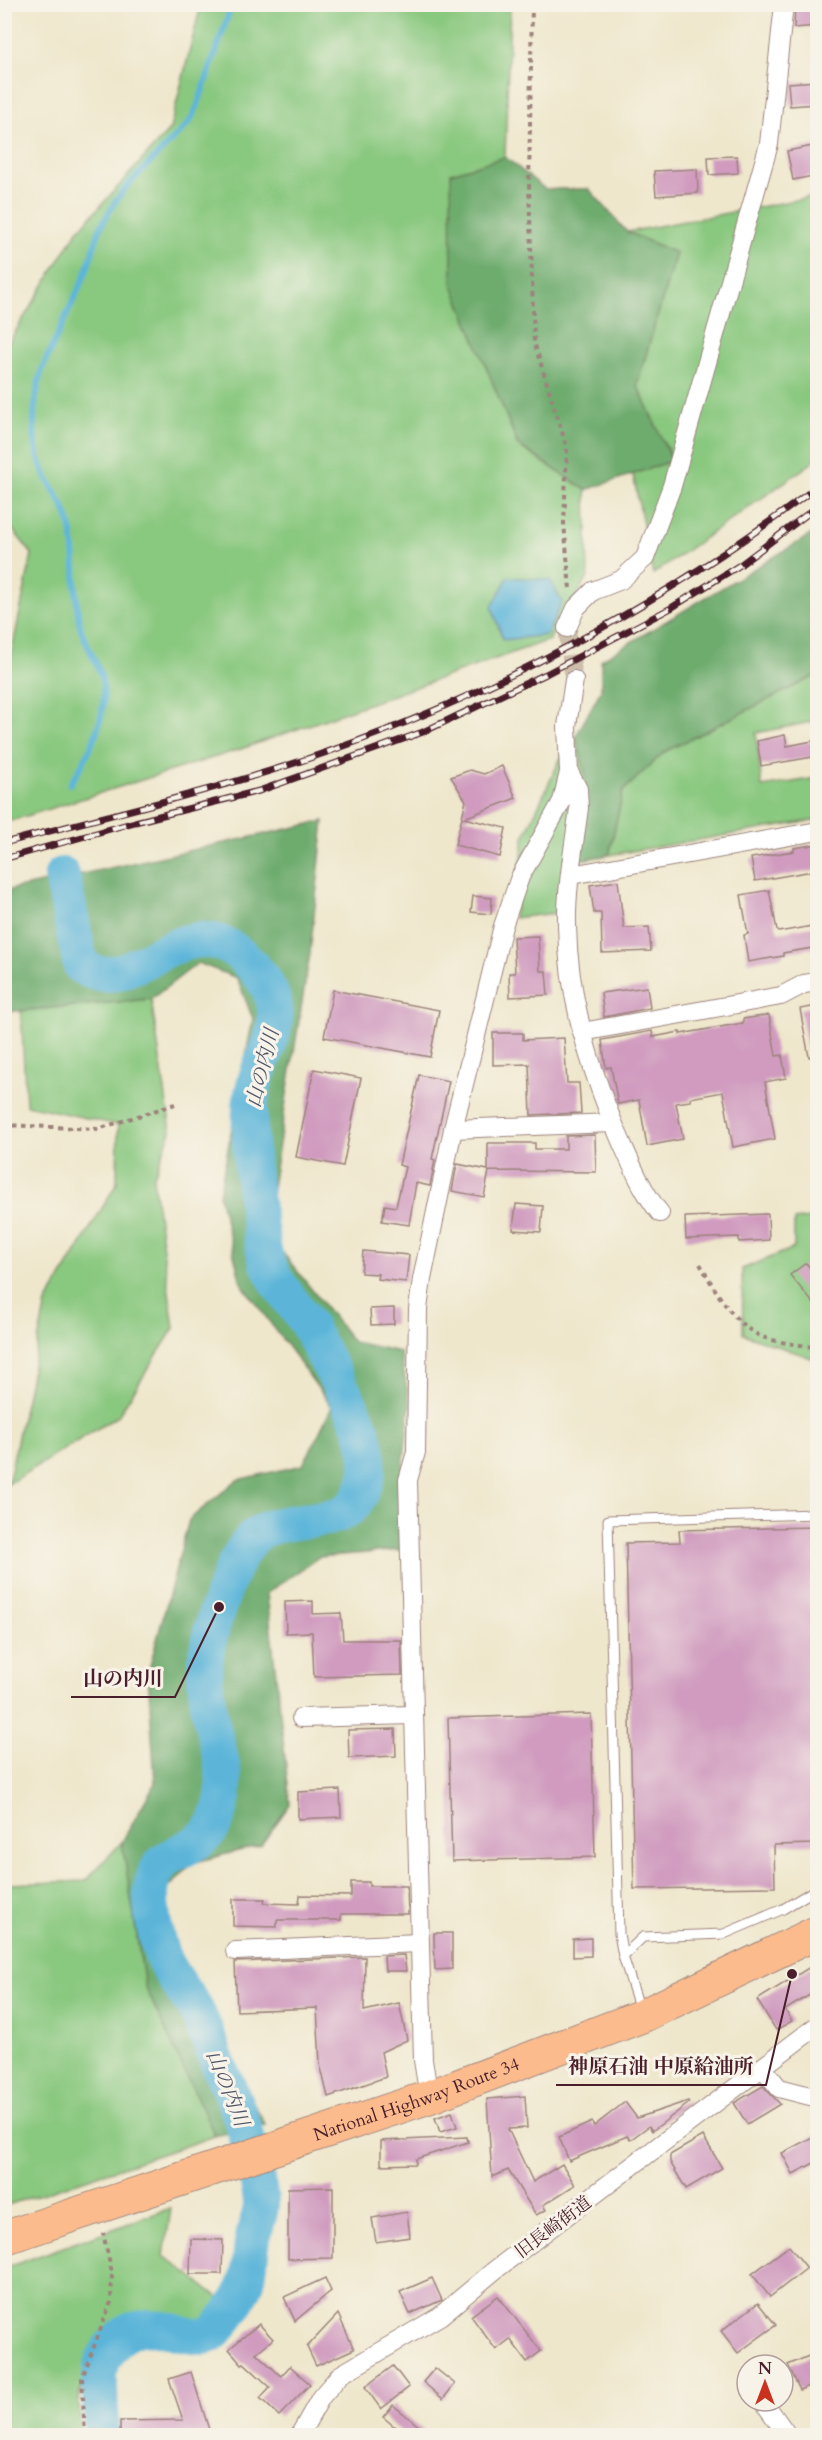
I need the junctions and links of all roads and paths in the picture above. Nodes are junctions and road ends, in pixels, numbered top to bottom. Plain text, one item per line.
1 (532, 4) edge
2 (784, 4) edge
3 (576, 608) junction
4 (567, 628) tunnel mouth
5 (574, 680) tunnel mouth
6 (569, 772) junction
7 (818, 831) edge
8 (571, 875) junction
9 (818, 982) edge
10 (582, 1032) junction
11 (175, 1104) dead end
12 (613, 1123) junction
13 (4, 1125) edge
14 (453, 1130) junction
15 (660, 1213) dead end
16 (700, 1264) dead end
17 (818, 1348) edge
18 (818, 1514) edge
19 (413, 1714) junction
20 (301, 1718) dead end
21 (818, 1888) edge
22 (818, 1932) edge
23 (419, 1943) junction
24 (235, 1951) dead end
25 (623, 1956) junction
26 (642, 2016) junction
27 (818, 2025) edge
28 (764, 2068) junction
29 (429, 2097) junction
30 (818, 2098) edge
31 (101, 2225) dead end
32 (4, 2238) edge
33 (772, 2413) edge
34 (85, 2436) edge
35 (299, 2436) edge
36 (788, 2436) edge

1 - 3 path
2 - 3 street
3 - 4 street
5 - 6 street
6 - 8 street
6 - 14 street
7 - 8 street
8 - 10 street
9 - 10 street
10 - 12 street
11 - 13 path
12 - 14 street
12 - 15 street
14 - 19 street
16 - 17 path
18 - 25 lane
19 - 20 street
19 - 23 street
21 - 25 lane
22 - 26 highway, National Highway Route 34
23 - 24 street
23 - 29 street
25 - 26 lane
26 - 29 highway, National Highway Route 34
27 - 28 street, 旧長崎街道
28 - 30 street
28 - 35 street, 旧長崎街道
29 - 32 highway, National Highway Route 34
31 - 34 path
33 - 36 street

